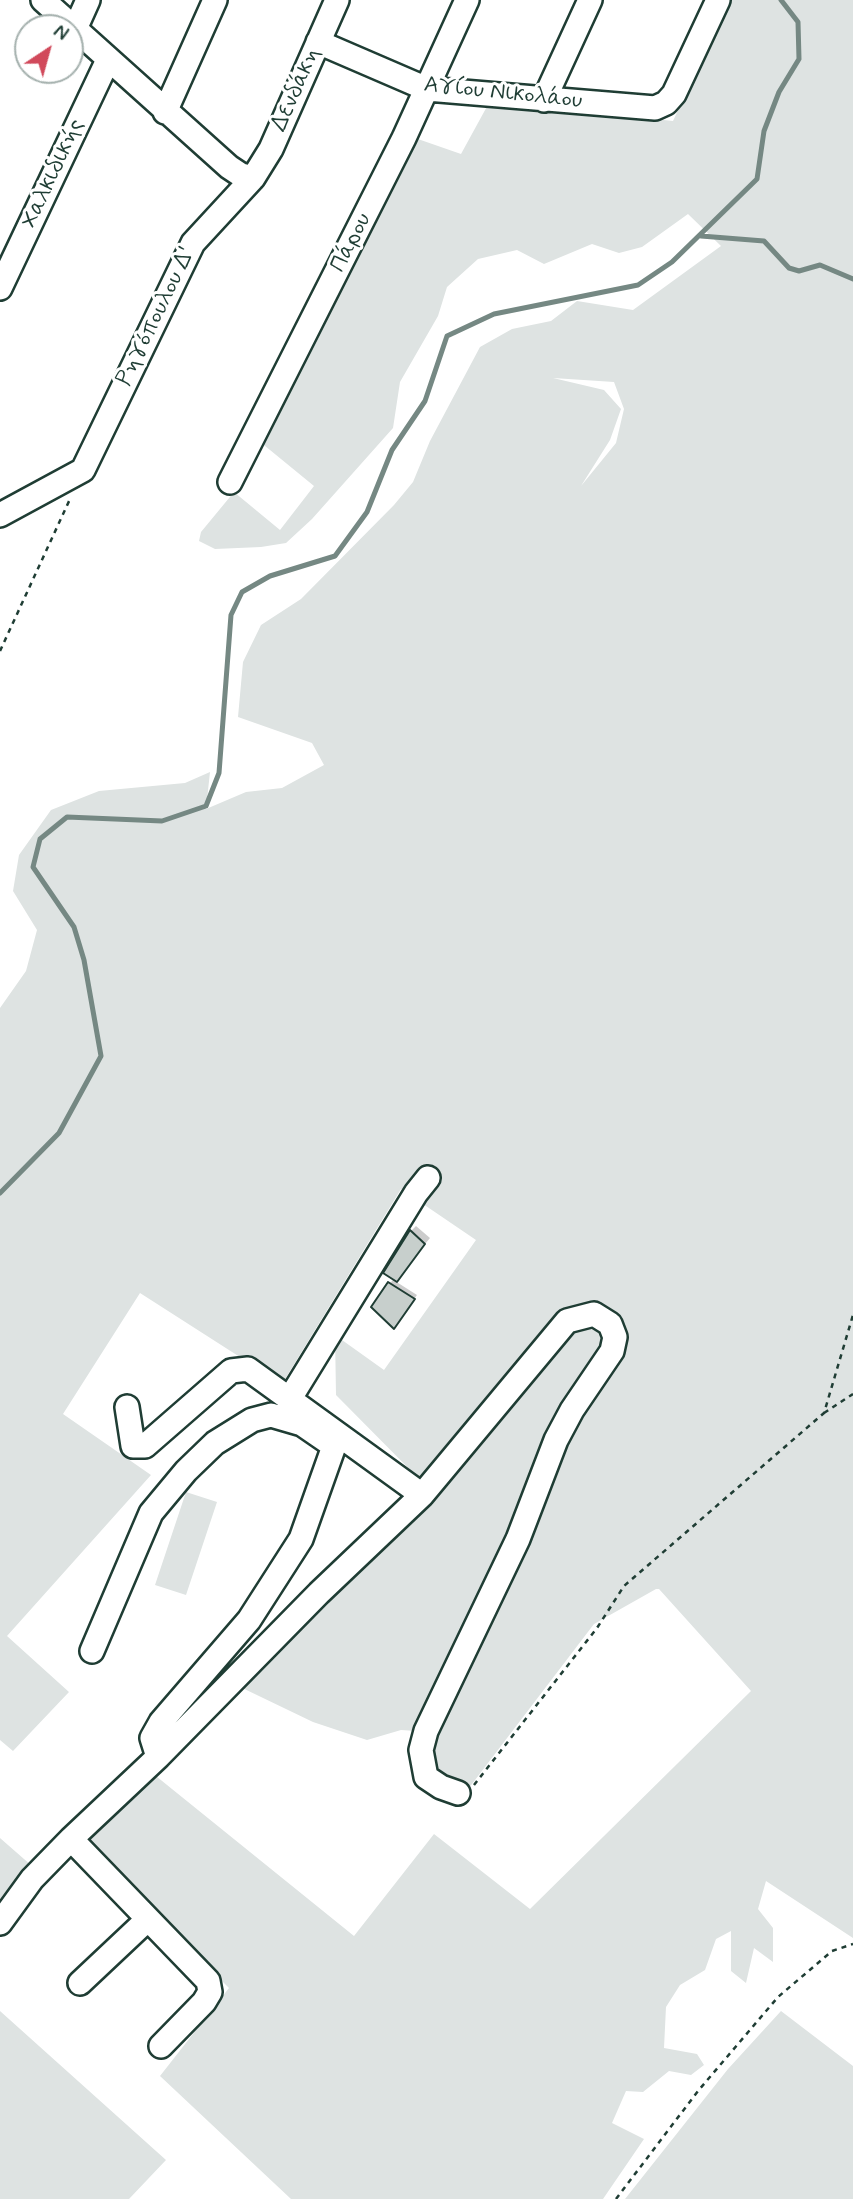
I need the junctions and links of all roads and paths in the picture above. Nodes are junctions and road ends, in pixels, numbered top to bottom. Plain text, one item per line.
1 (43, 0) edge
2 (215, 0) edge
3 (337, 0) edge
4 (467, 0) edge
5 (590, 0) edge
6 (718, 0) edge
7 (58, 14) edge
8 (84, 37) edge
9 (318, 42) junction
10 (108, 60) junction
11 (427, 89) junction
12 (544, 100) junction
13 (165, 112) junction
14 (253, 178) junction
15 (0, 288) edge
16 (83, 470) junction
17 (230, 482) dead end
18 (0, 514) edge
19 (0, 651) edge
20 (428, 1178) dead end
21 (853, 1315) edge
22 (853, 1394) edge
23 (289, 1400) junction
24 (127, 1408) dead end
25 (824, 1413) junction
26 (334, 1446) junction
27 (368, 1470) dead end
28 (422, 1495) junction
29 (92, 1651) dead end
30 (158, 1757) junction
31 (458, 1793) joint
32 (71, 1839) junction
33 (148, 1919) junction
34 (0, 1923) edge
35 (853, 1944) edge
36 (80, 1983) dead end
37 (161, 2046) dead end
38 (615, 2199) edge

1 - 7 street
2 - 13 street
3 - 9 street, Δενδάκη
4 - 11 street, Πάρου
5 - 12 street
6 - 12 street, Αγίου Νικολάου
8 - 10 street
9 - 11 street, Αγίου Νικολάου
9 - 14 street, Δενδάκη
10 - 13 street
10 - 15 street, Χαλκιδικής
11 - 12 street, Αγίου Νικολάου
11 - 17 street, Πάρου
13 - 14 street
14 - 16 street, Ρηγόπουλου Δ'
16 - 18 street
16 - 19 path
20 - 23 street
21 - 25 path
22 - 25 path
23 - 24 street
23 - 28 street
25 - 31 path
26 - 27 street
26 - 29 street
26 - 30 street
28 - 30 street
28 - 31 street
30 - 32 street
32 - 33 street
32 - 34 street
33 - 36 street
33 - 37 street
35 - 38 path

